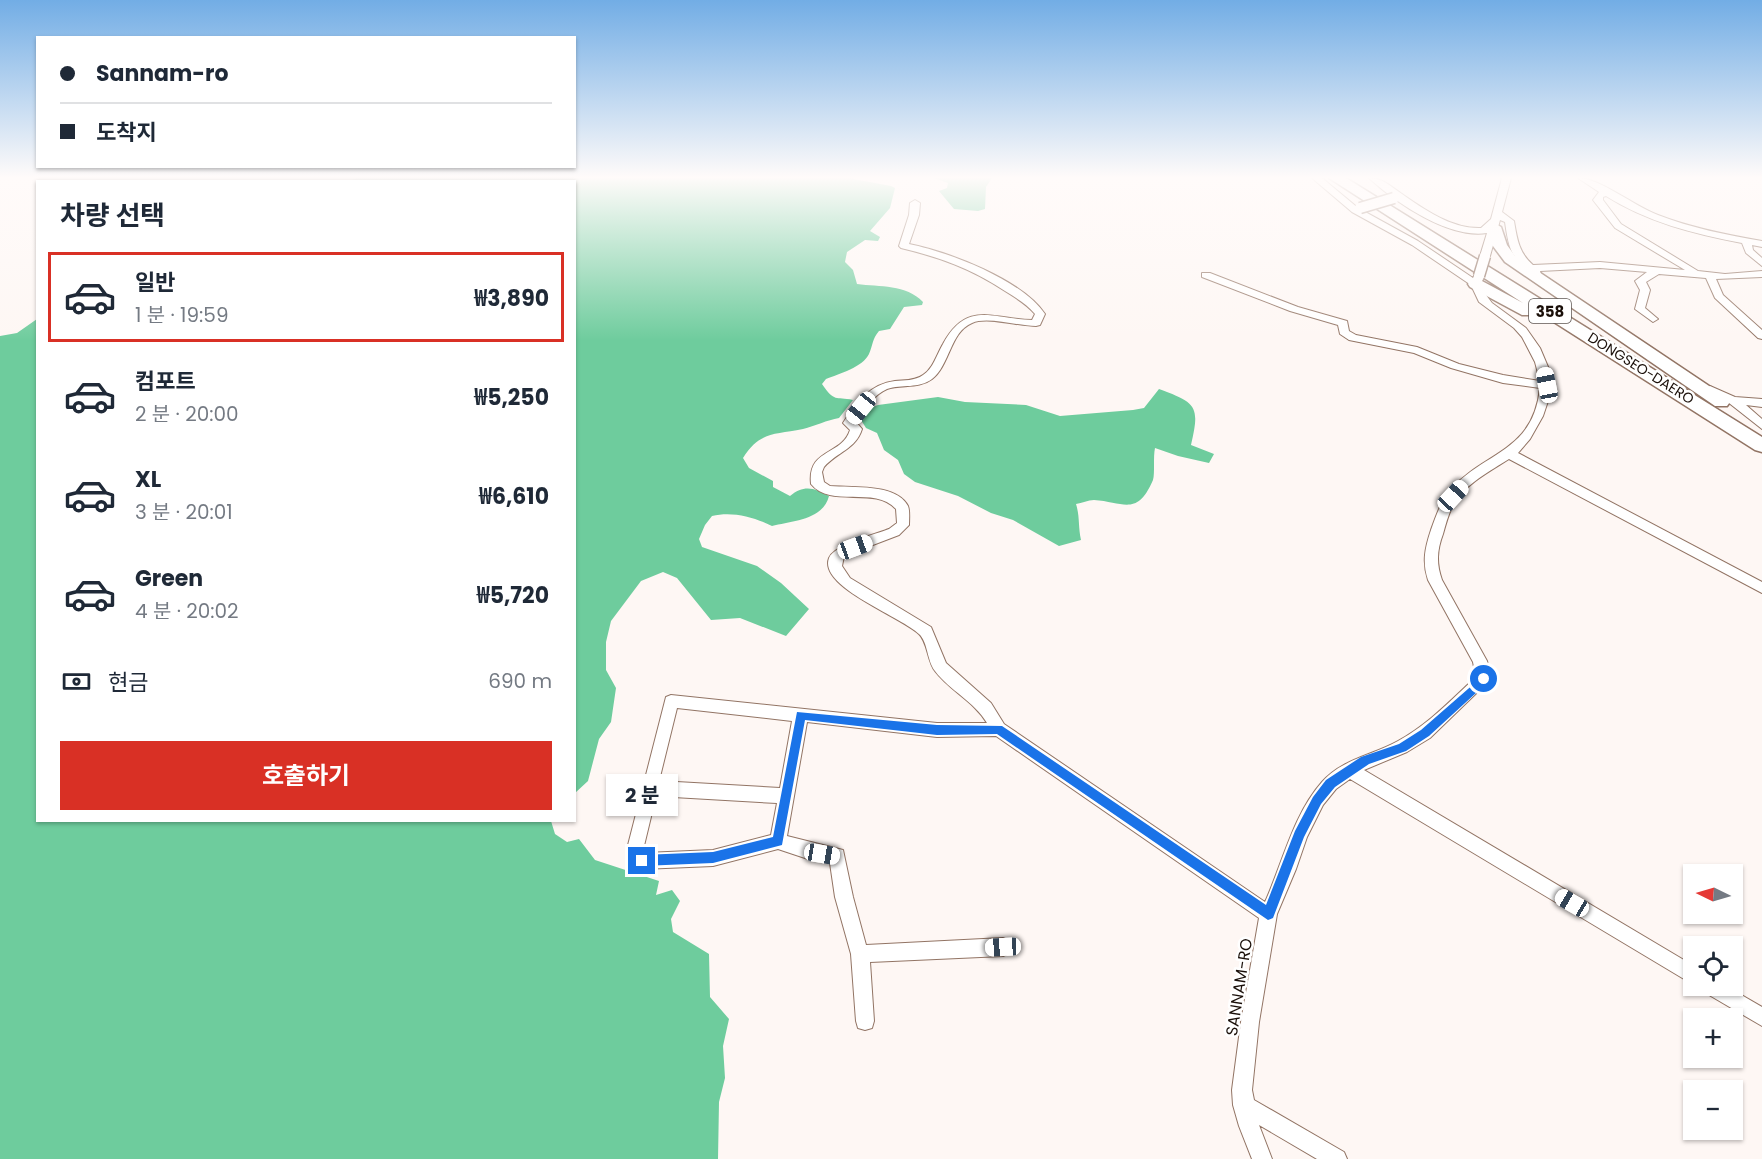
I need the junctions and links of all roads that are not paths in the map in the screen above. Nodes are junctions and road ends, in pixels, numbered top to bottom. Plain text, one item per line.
1 (908, 232) edge
2 (1397, 232) edge
3 (1424, 232) edge
4 (1437, 232) edge
5 (1456, 232) edge
6 (1492, 232) edge
7 (1499, 232) edge
8 (1511, 232) edge
9 (1628, 232) edge
10 (1701, 232) edge
11 (1746, 242) junction
12 (1762, 244) edge
13 (1486, 253) junction
14 (1762, 263) edge
15 (1532, 268) junction
16 (1655, 269) junction
17 (1695, 274) junction
18 (1762, 274) edge
19 (1206, 275) dead end
20 (1710, 276) junction
21 (1478, 280) junction
22 (1545, 285) junction
23 (1530, 313) junction
24 (1653, 319) dead end
25 (1518, 327) junction
26 (1762, 336) edge
27 (1547, 386) junction
28 (1733, 400) junction
29 (1762, 403) edge
30 (1762, 426) edge
31 (1762, 434) edge
32 (1762, 446) edge
33 (1508, 453) junction
34 (1762, 453) edge
35 (1762, 588) edge
36 (801, 715) junction
37 (999, 729) junction
38 (1349, 770) junction
39 (650, 788) junction
40 (786, 796) junction
41 (778, 841) junction
42 (1268, 914) junction
43 (1003, 947) dead end
44 (860, 954) junction
45 (1683, 969) edge
46 (1727, 996) edge
47 (1762, 1017) edge
48 (866, 1022) dead end
49 (1243, 1105) junction
50 (1262, 1159) edge
51 (1337, 1159) edge

1 - 37 street
2 - 21 street
3 - 32 highway, DONGSEO-DAERO / 358
4 - 31 highway, DONGSEO-DAERO / 358
5 - 13 street
6 - 13 street
7 - 22 highway
8 - 15 street
9 - 17 street
10 - 11 street
11 - 12 street
11 - 14 street
13 - 21 street, bridge
13 - 22 highway
15 - 16 street
15 - 28 street
16 - 17 street
16 - 24 street
17 - 20 street
18 - 20 street
19 - 27 street
20 - 26 street
21 - 23 highway
21 - 25 street
22 - 30 highway
23 - 25 street
23 - 34 highway
25 - 27 street
27 - 33 street, SANNAM-RO
28 - 29 street
28 - 30 street
33 - 35 street
33 - 38 street, SANNAM-RO
36 - 37 street
36 - 39 street
36 - 40 street
37 - 42 street
38 - 42 street, SANNAM-RO
38 - 45 street
39 - 40 street
39 - 41 street
40 - 41 street
41 - 44 street
42 - 49 street, SANNAM-RO
43 - 44 street
44 - 48 street
46 - 47 street
49 - 50 street, SANNAM-RO
49 - 51 street

